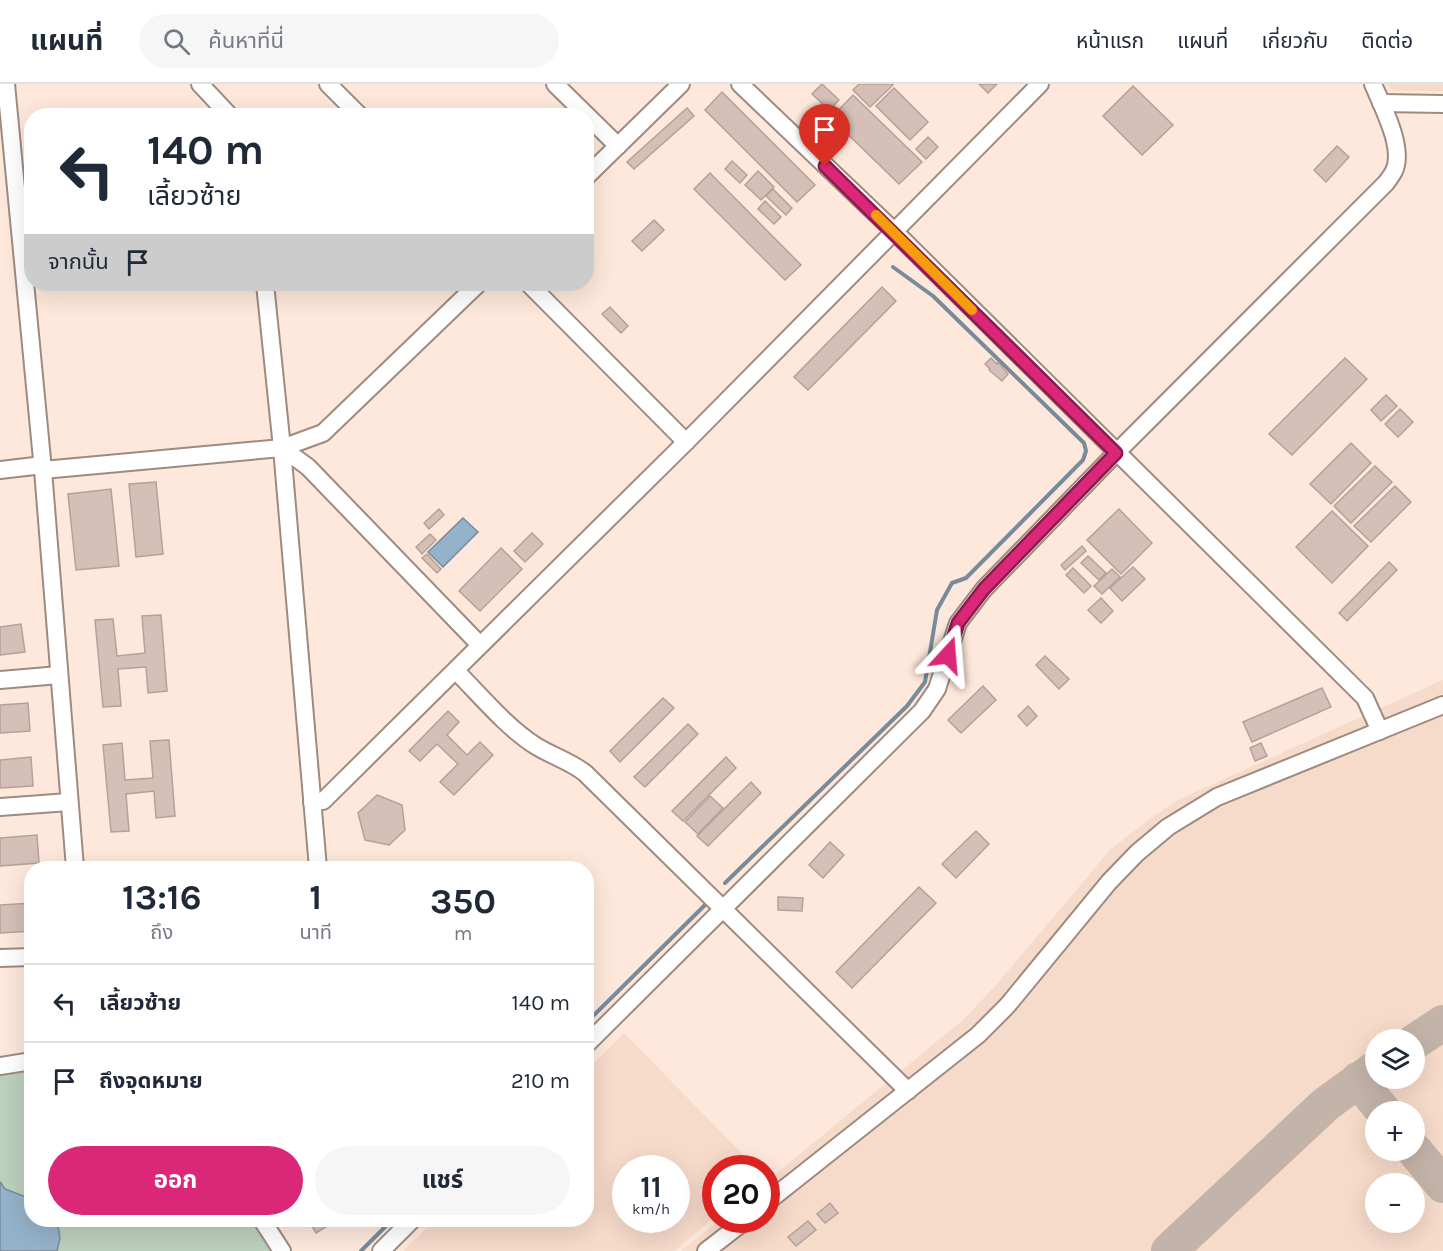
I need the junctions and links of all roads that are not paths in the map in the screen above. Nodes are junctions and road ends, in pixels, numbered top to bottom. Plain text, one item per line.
1 (6, 84) edge
2 (200, 84) edge
3 (328, 84) edge
4 (555, 84) edge
5 (681, 84) edge
6 (740, 84) edge
7 (1040, 84) edge
8 (1373, 84) edge
9 (1381, 103) junction
10 (1443, 104) edge
11 (222, 108) edge
12 (352, 108) edge
13 (579, 108) edge
14 (594, 122) edge
15 (618, 146) junction
16 (594, 169) edge
17 (894, 231) junction
18 (24, 271) edge
19 (26, 291) edge
20 (266, 291) edge
21 (471, 291) edge
22 (536, 291) edge
23 (686, 442) junction
24 (282, 448) junction
25 (1116, 453) junction
26 (43, 468) junction
27 (0, 470) edge
28 (480, 645) junction
29 (456, 671) junction
30 (59, 675) junction
31 (0, 680) edge
32 (1443, 705) edge
33 (1380, 731) junction
34 (69, 802) junction
35 (312, 802) junction
36 (0, 807) edge
37 (74, 861) edge
38 (317, 861) edge
39 (724, 909) junction
40 (24, 957) edge
41 (0, 958) edge
42 (594, 1037) edge
43 (24, 1062) edge
44 (0, 1065) edge
45 (908, 1091) junction
46 (780, 1192) edge
47 (266, 1227) edge
48 (405, 1227) edge
49 (729, 1233) edge
50 (282, 1251) edge
51 (381, 1251) edge
52 (706, 1251) edge

1 - 18 lane
2 - 11 lane
3 - 12 lane
4 - 13 lane
5 - 15 lane
6 - 17 lane
7 - 17 lane
8 - 9 lane
9 - 10 lane
9 - 25 lane
14 - 15 lane
15 - 16 lane
17 - 23 lane
17 - 25 lane
19 - 26 lane
20 - 24 lane
21 - 24 lane
22 - 23 lane
23 - 28 lane
24 - 26 lane
24 - 28 lane
24 - 35 lane
25 - 33 lane
25 - 39 lane
26 - 27 lane
26 - 30 lane
28 - 29 lane
29 - 35 lane
29 - 39 lane
30 - 31 lane
30 - 34 lane
32 - 33 lane
33 - 45 lane
34 - 36 lane
34 - 37 lane
35 - 38 lane
39 - 42 lane
39 - 45 lane
40 - 41 lane
43 - 44 lane
45 - 46 lane
47 - 50 lane
48 - 51 lane
49 - 52 lane

